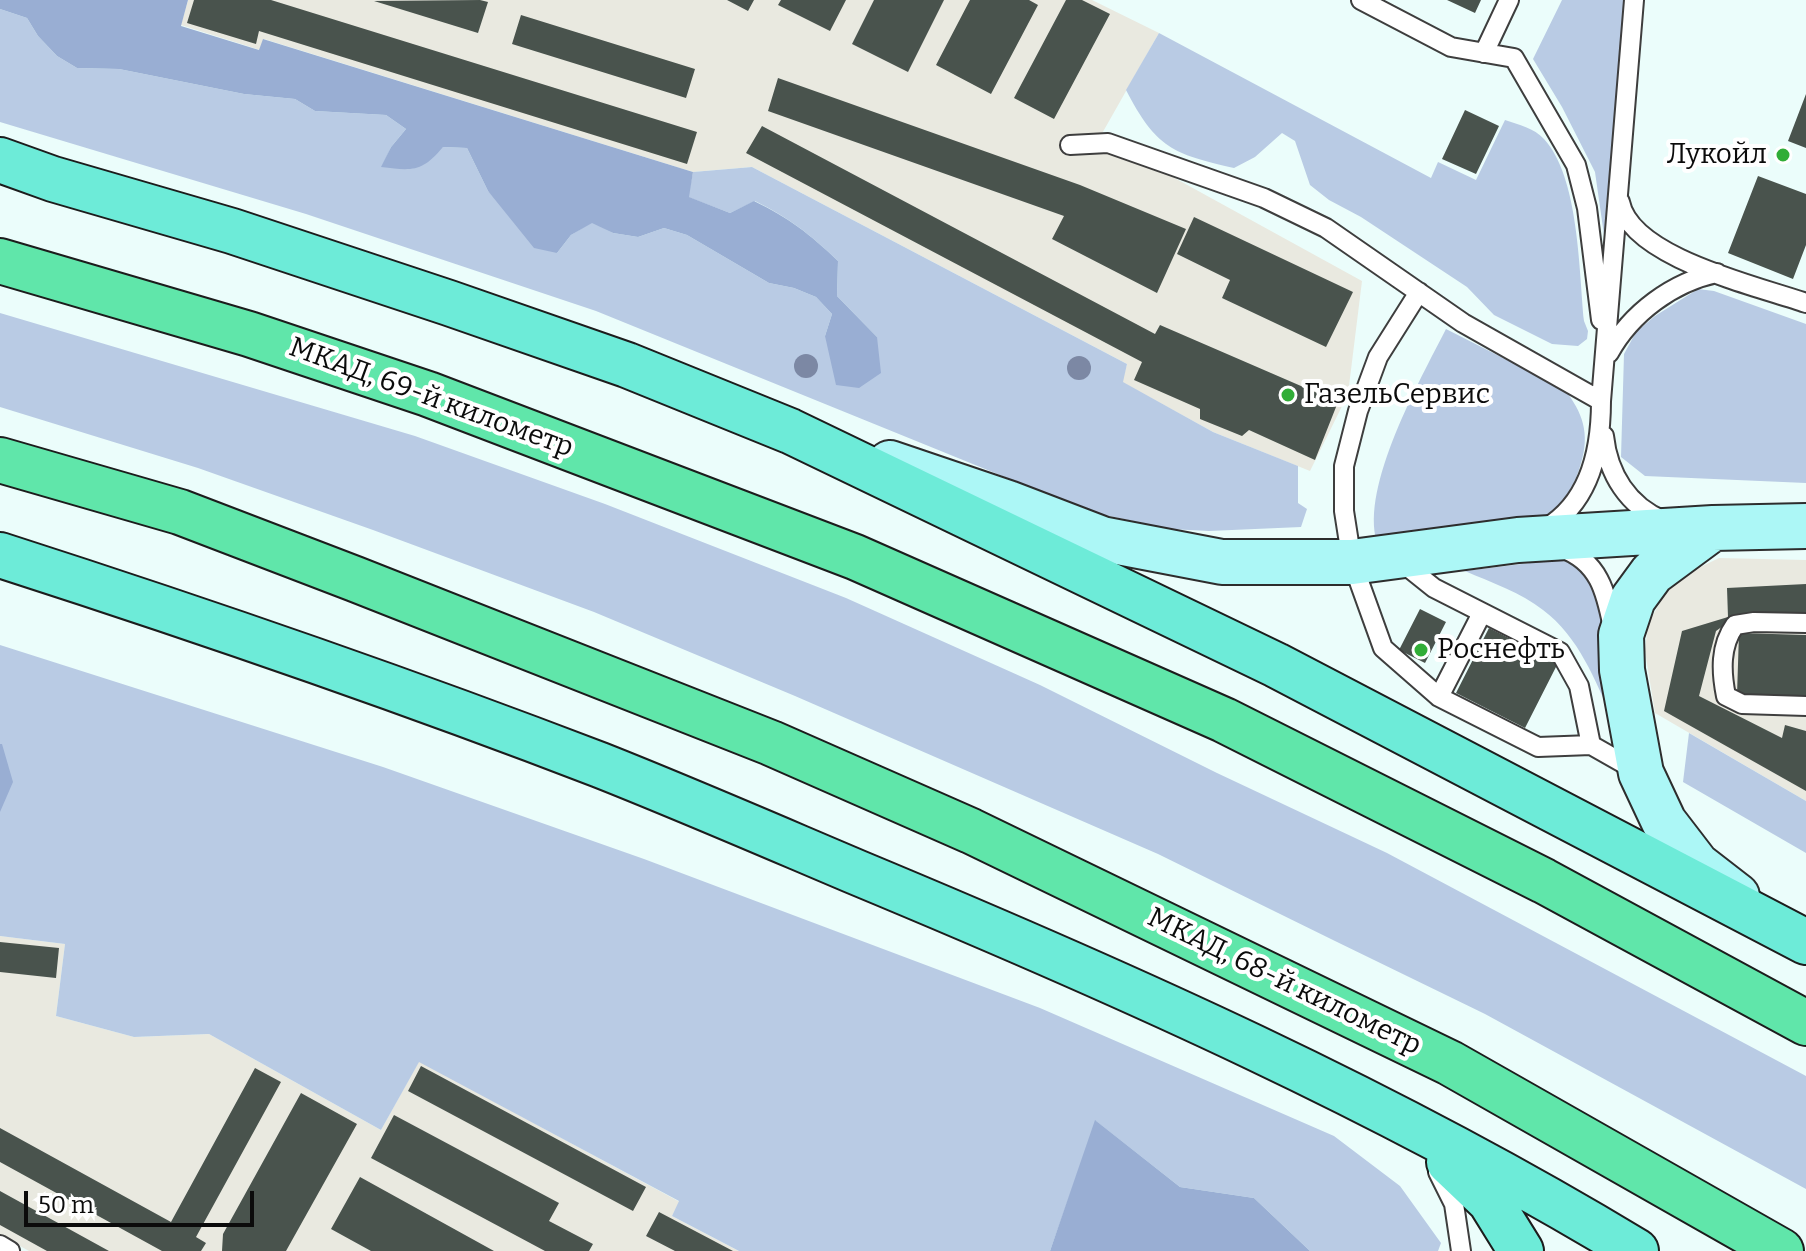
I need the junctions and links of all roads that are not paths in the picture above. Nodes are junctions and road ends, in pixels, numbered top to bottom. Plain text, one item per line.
1 (1361, 0) edge
2 (1509, 0) edge
3 (1634, 0) edge
4 (1484, 53) junction
5 (1070, 145) dead end
6 (0, 160) edge
7 (0, 168) edge
8 (53, 179) junction
9 (1619, 191) junction
10 (0, 261) edge
11 (1718, 273) junction
12 (1419, 292) junction
13 (1805, 301) edge
14 (1606, 359) junction
15 (1601, 401) junction
16 (790, 431) junction
17 (0, 460) edge
18 (1806, 526) edge
19 (1713, 528) junction
20 (1518, 540) junction
21 (0, 555) edge
22 (1397, 558) junction
23 (1352, 562) junction
24 (1482, 613) junction
25 (1806, 623) edge
26 (1622, 670) junction
27 (1439, 697) junction
28 (1806, 706) edge
29 (1591, 745) junction
30 (1641, 773) junction
31 (1788, 932) edge
32 (1806, 1023) edge
33 (1383, 1112) junction
34 (1422, 1141) junction
35 (0, 1245) edge
36 (10, 1251) edge
37 (1461, 1251) edge
38 (1521, 1251) edge
39 (1636, 1251) edge
40 (1781, 1251) edge

1 - 4 lane
2 - 4 lane
3 - 9 lane
4 - 14 lane
5 - 12 lane
6 - 8 main road
7 - 8 main road
8 - 16 main road
9 - 11 lane
9 - 14 lane
10 - 32 highway, МКАД, 69-й километр
11 - 13 lane
11 - 14 lane
12 - 15 lane
12 - 23 lane
14 - 15 lane
15 - 19 lane
15 - 20 lane
16 - 23 main road
16 - 31 main road
17 - 40 highway, МКАД, 68-й километр
18 - 19 main road
19 - 20 main road
19 - 26 main road
20 - 22 main road
20 - 26 lane
21 - 33 main road
22 - 23 main road
22 - 24 lane
23 - 27 lane
24 - 27 lane
24 - 29 lane
25 - 28 lane
26 - 30 main road
27 - 29 lane
29 - 30 lane
30 - 31 main road
33 - 34 main road
33 - 39 main road
34 - 37 lane
34 - 38 main road
35 - 36 lane

